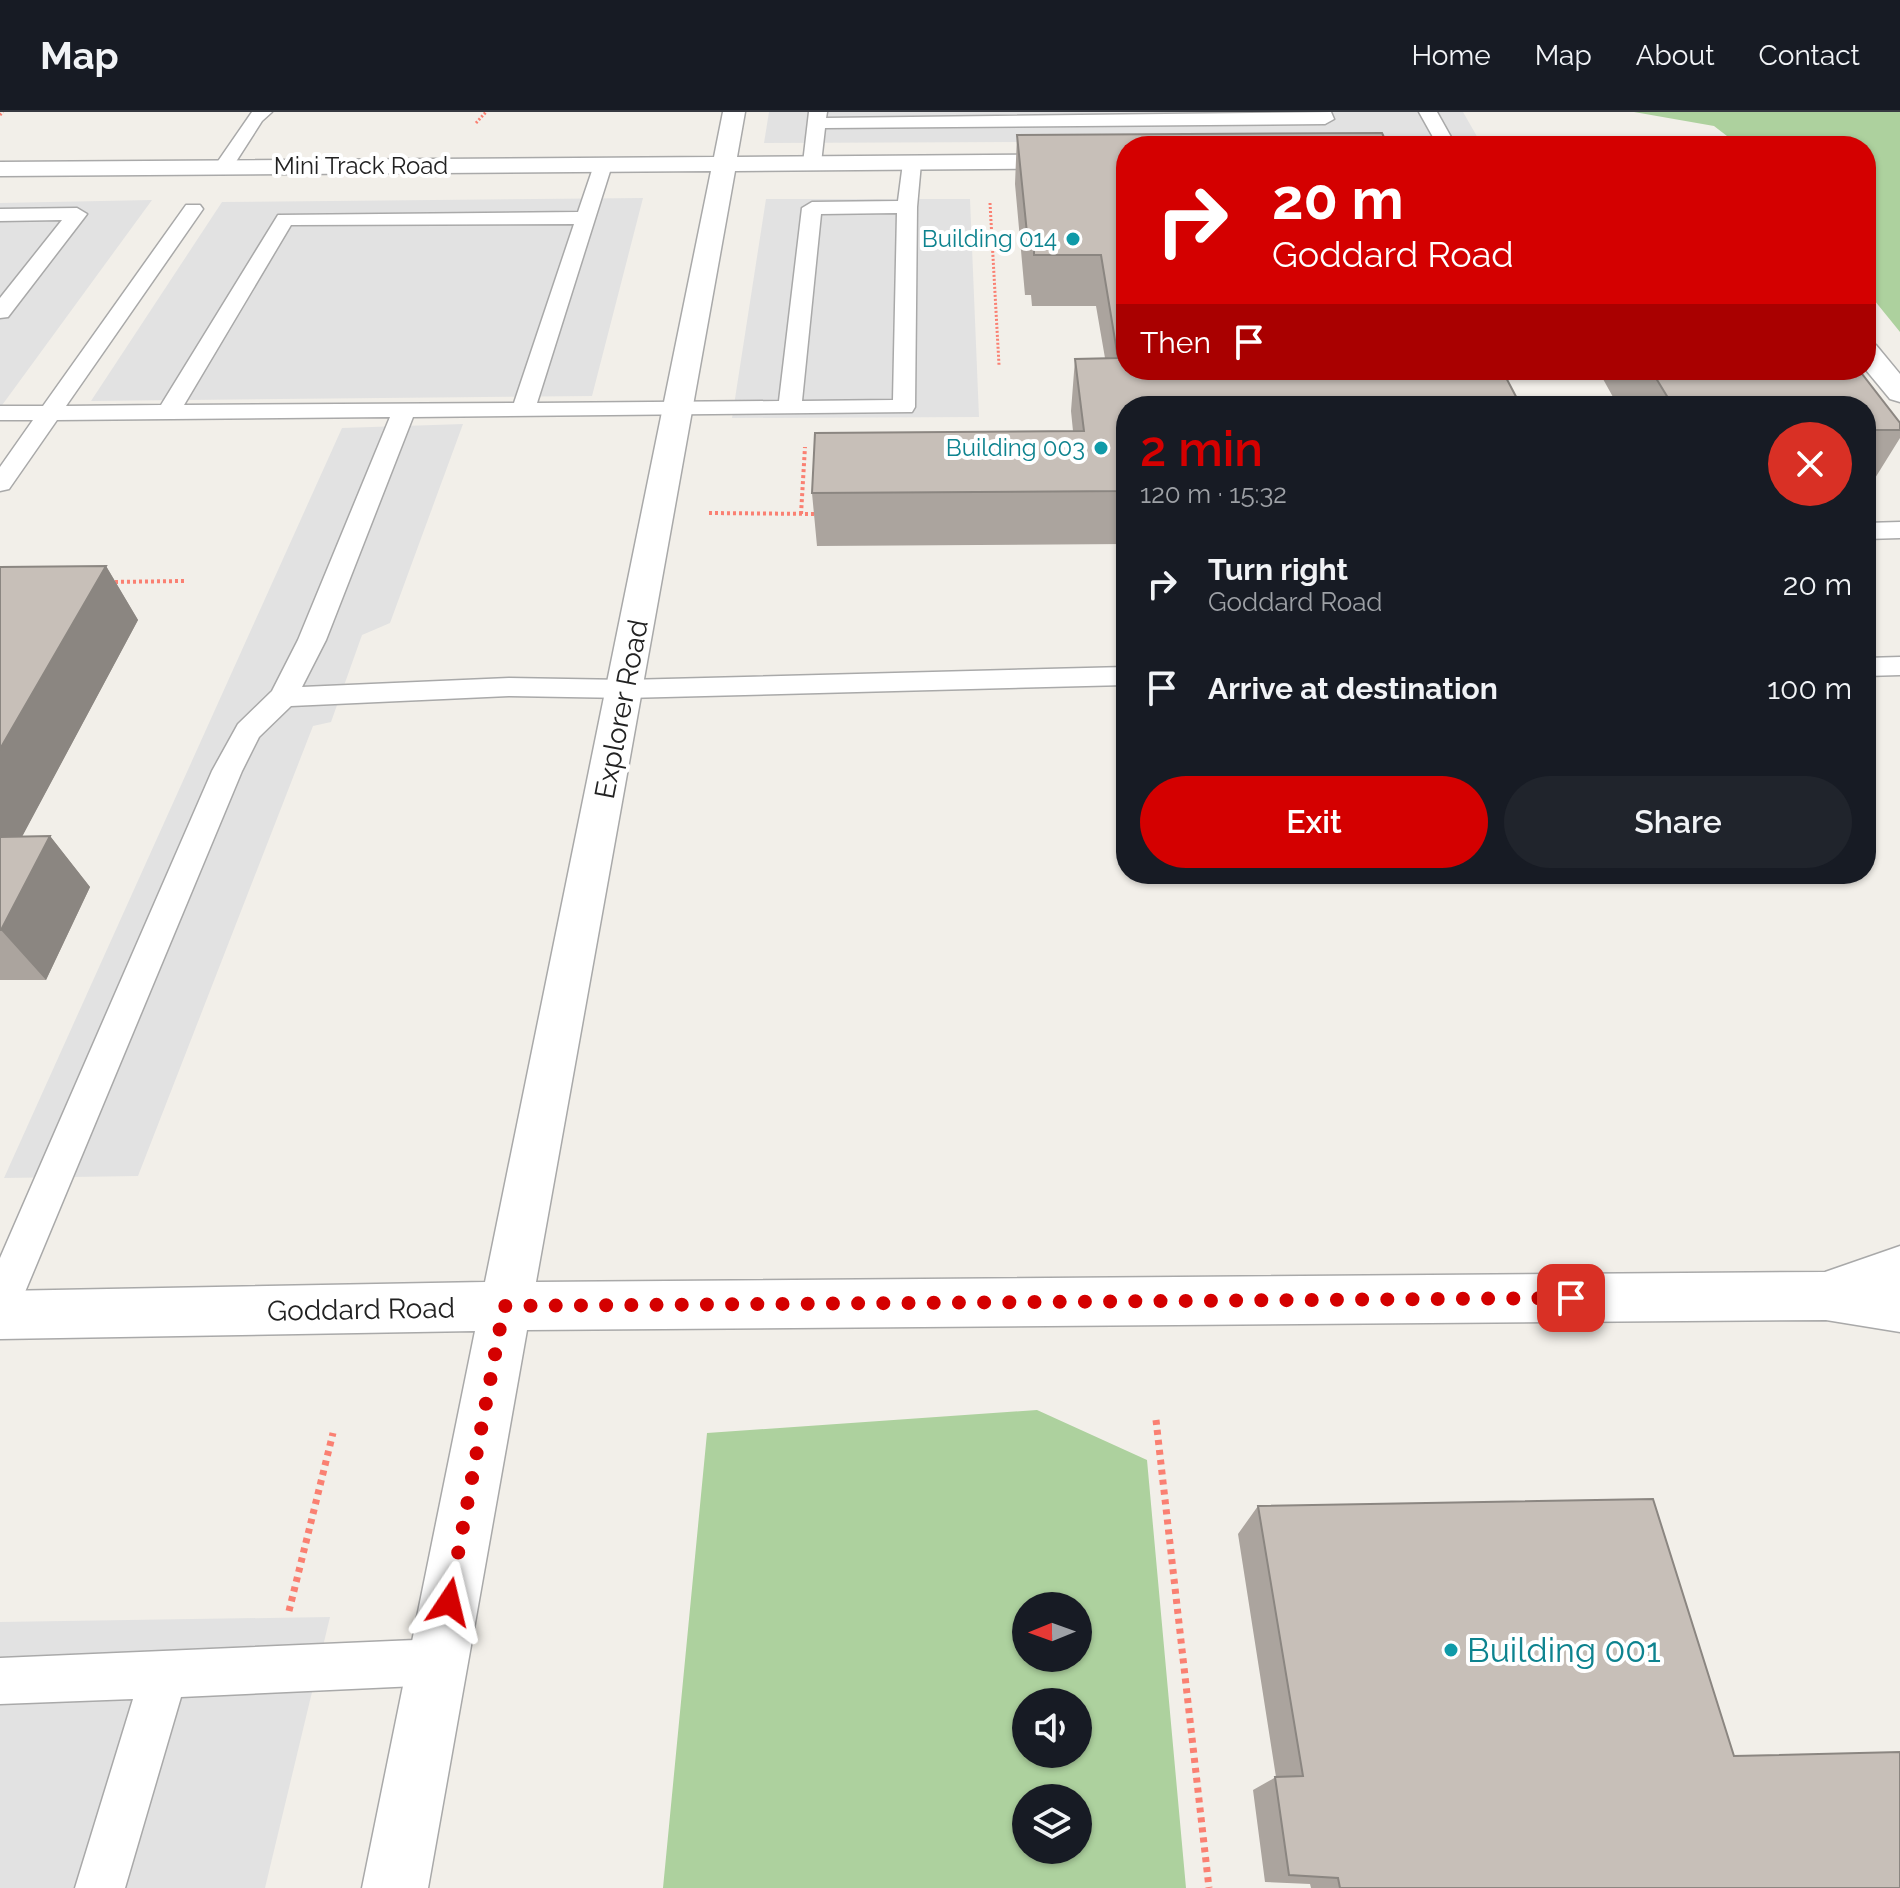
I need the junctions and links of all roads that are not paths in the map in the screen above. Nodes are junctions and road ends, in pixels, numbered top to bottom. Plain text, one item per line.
1 (263, 112) edge
2 (734, 112) edge
3 (1322, 112) edge
4 (1428, 112) edge
5 (818, 117) edge
6 (1441, 136) edge
7 (1116, 161) edge
8 (812, 163) junction
9 (912, 163) junction
10 (723, 164) junction
11 (603, 165) junction
12 (223, 167) junction
13 (0, 169) edge
14 (907, 207) junction
15 (193, 209) dead end
16 (0, 215) edge
17 (584, 218) junction
18 (0, 312) edge
19 (1876, 363) edge
20 (1900, 393) edge
21 (790, 408) junction
22 (677, 409) junction
23 (404, 411) junction
24 (523, 411) junction
25 (51, 412) junction
26 (0, 413) edge
27 (168, 413) junction
28 (0, 484) edge
29 (1900, 530) edge
30 (1876, 531) edge
31 (1900, 666) edge
32 (1876, 667) edge
33 (1116, 676) edge
34 (626, 689) junction
35 (283, 697) junction
36 (1900, 1269) edge
37 (1826, 1296) junction
38 (0, 1304) edge
39 (504, 1306) junction
40 (1900, 1308) edge
41 (0, 1315) edge
42 (438, 1662) junction
43 (164, 1675) junction
44 (0, 1681) edge
45 (100, 1888) edge
46 (395, 1888) edge

1 - 12 lane
2 - 10 street, Explorer Road
3 - 5 lane
4 - 6 lane
5 - 8 lane
7 - 9 street, Mini Track Road
8 - 9 street, Mini Track Road
8 - 10 street, Mini Track Road
9 - 14 lane
10 - 11 street, Mini Track Road
10 - 22 street, Explorer Road
11 - 12 street, Mini Track Road
11 - 17 lane
12 - 13 street, Mini Track Road
14 - 21 lane
14 - 21 lane
15 - 25 lane
16 - 18 lane
17 - 24 lane
17 - 27 lane
19 - 20 street
21 - 22 lane
22 - 24 lane
22 - 34 street, Explorer Road
23 - 24 lane
23 - 27 lane
23 - 35 lane
25 - 26 lane
25 - 27 lane
25 - 28 lane
29 - 30 lane
31 - 32 lane
33 - 34 lane
34 - 35 lane
34 - 39 street, Explorer Road
35 - 38 lane
36 - 37 street, Goddard Road
37 - 39 street, Goddard Road
37 - 40 street, Goddard Road
39 - 41 street, Goddard Road
39 - 42 street, Explorer Road
42 - 43 lane
42 - 46 street, Explorer Road
43 - 44 lane
43 - 45 lane

